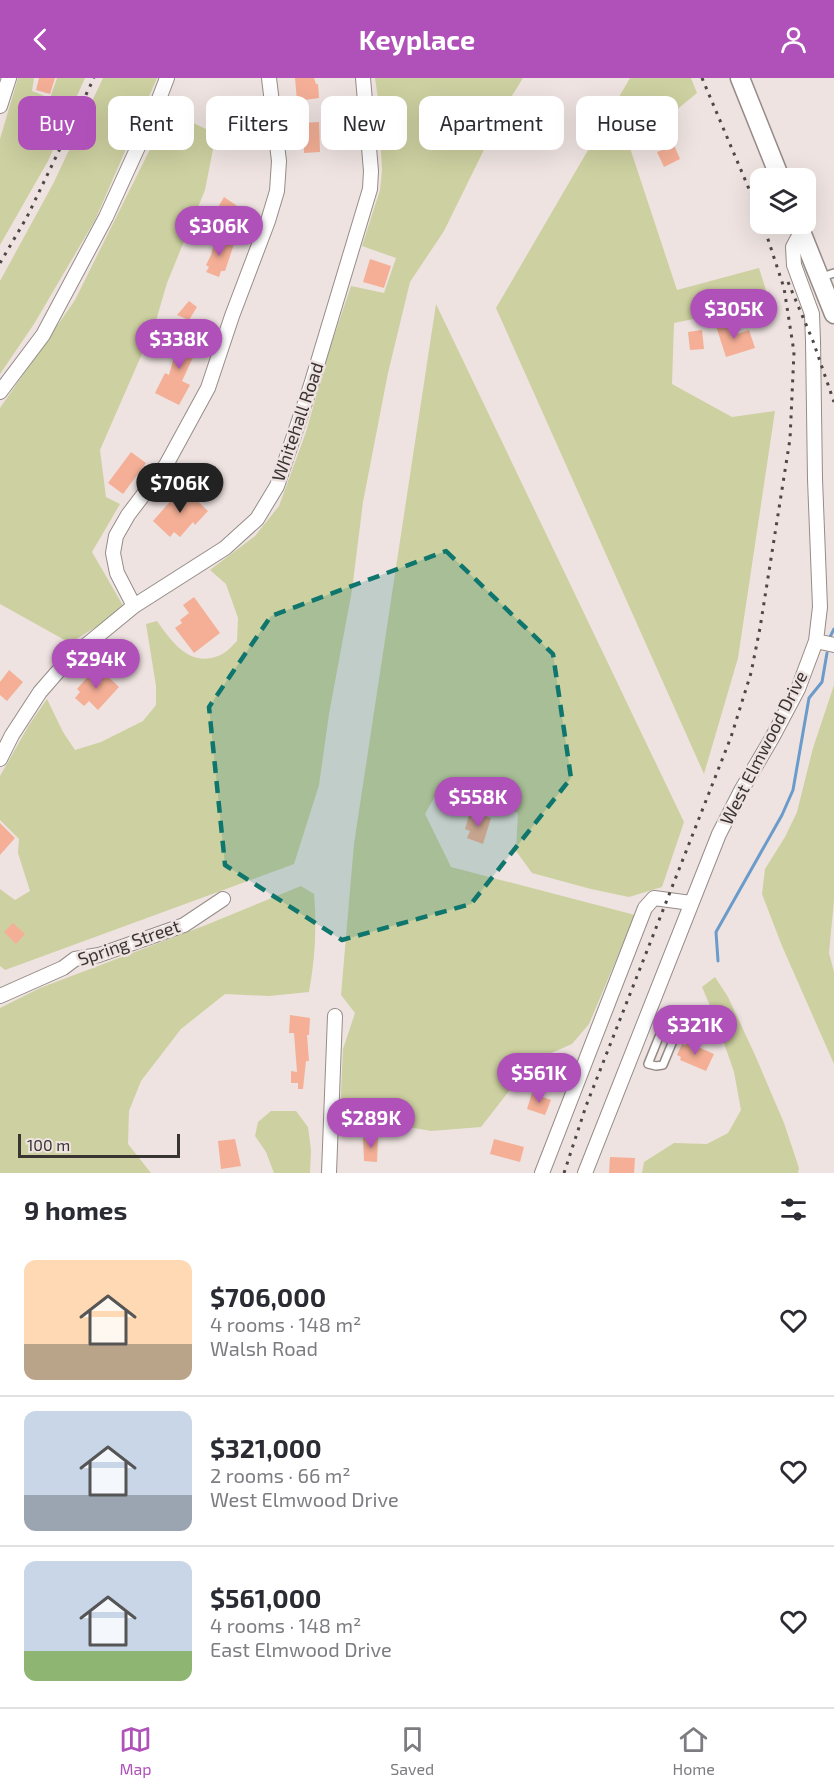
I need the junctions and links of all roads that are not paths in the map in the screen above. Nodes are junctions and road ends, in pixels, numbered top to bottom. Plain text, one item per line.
1 (9, 78) edge
2 (167, 78) edge
3 (269, 78) edge
4 (363, 78) edge
5 (742, 78) edge
6 (0, 106) edge
7 (776, 168) edge
8 (798, 234) edge
9 (803, 234) edge
10 (827, 275) edge
11 (834, 314) edge
12 (0, 392) edge
13 (134, 606) junction
14 (816, 641) junction
15 (834, 645) edge
16 (0, 759) edge
17 (223, 899) dead end
18 (691, 903) junction
19 (0, 996) edge
20 (335, 1016) dead end
21 (646, 1017) junction
22 (661, 1024) junction
23 (329, 1173) edge
24 (542, 1173) edge
25 (585, 1173) edge

1 - 6 street
2 - 12 street
3 - 13 street
4 - 13 street, Whitehall Road
5 - 7 main road
8 - 14 street, West Elmwood Drive
9 - 10 main road
10 - 11 main road
13 - 16 street, Whitehall Road
14 - 15 street
14 - 18 street, West Elmwood Drive
17 - 19 street, Spring Street
18 - 21 street, West Elmwood Drive
18 - 24 street
20 - 23 street
21 - 22 lane
21 - 25 street, West Elmwood Drive
22 - 22 lane

